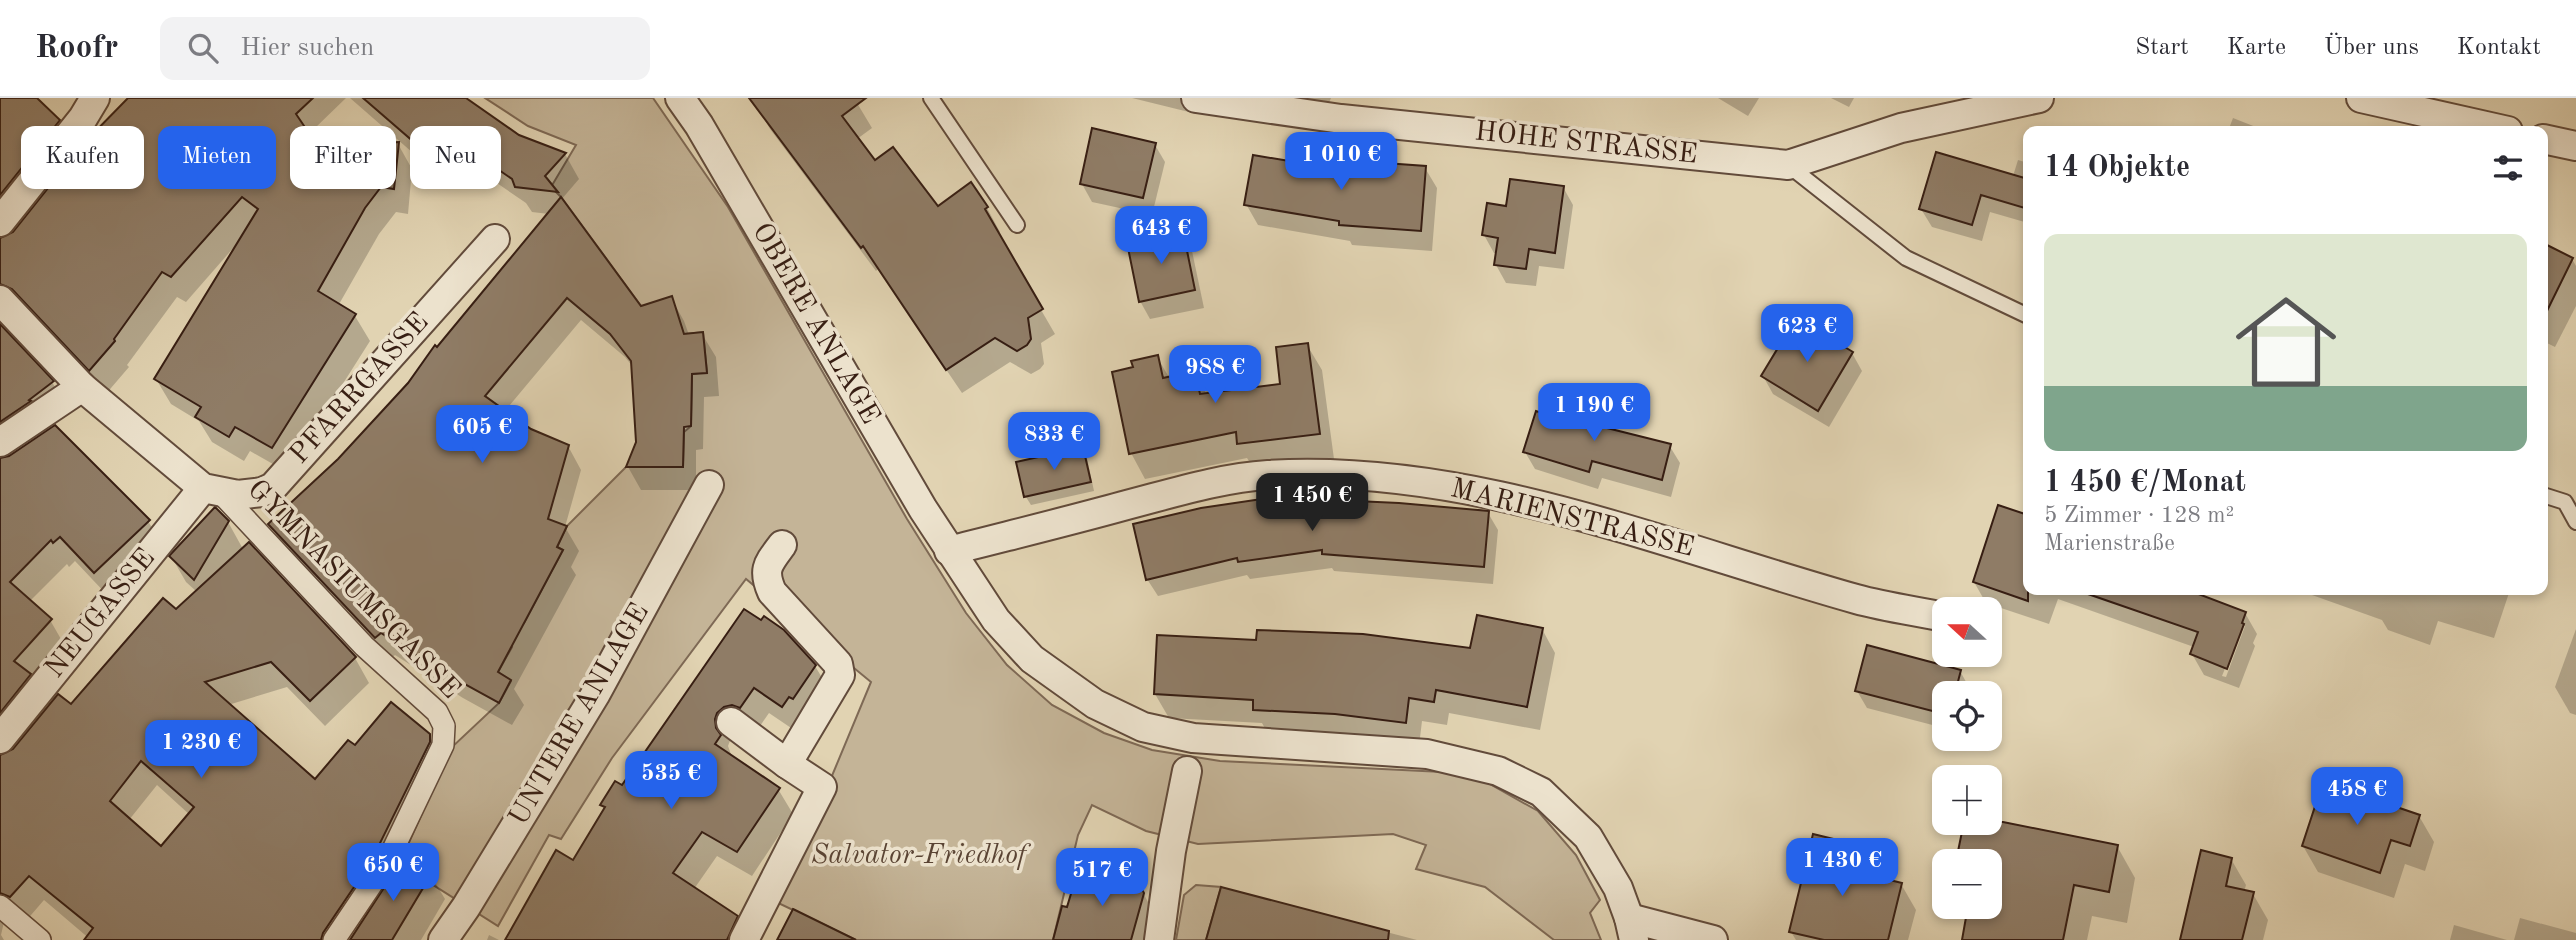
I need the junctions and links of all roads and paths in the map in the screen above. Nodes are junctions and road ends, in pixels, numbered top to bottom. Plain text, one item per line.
1 (95, 98) edge
2 (680, 98) edge
3 (932, 98) edge
4 (1196, 98) edge
5 (2039, 98) edge
6 (2361, 98) edge
7 (1344, 108) edge
8 (2486, 126) edge
9 (2548, 140) edge
10 (2576, 146) edge
11 (1788, 165) junction
12 (0, 222) edge
13 (1017, 225) dead end
14 (495, 239) dead end
15 (0, 300) edge
16 (2023, 314) edge
17 (91, 394) junction
18 (0, 442) edge
19 (709, 485) dead end
20 (212, 491) junction
21 (2548, 497) edge
22 (2576, 522) edge
23 (782, 545) dead end
24 (949, 551) junction
25 (1932, 615) edge
26 (731, 722) dead end
27 (0, 739) edge
28 (788, 764) junction
29 (1187, 771) dead end
30 (0, 906) edge
31 (1632, 929) edge
32 (40, 940) edge
33 (334, 940) edge
34 (443, 940) edge
35 (744, 940) edge
36 (1160, 940) edge
37 (1713, 940) edge

1 - 12 street
2 - 24 street, OBERE ANLAGE
3 - 13 lane
4 - 7 street, HOHE STRASSE
5 - 11 street, HOHE STRASSE
6 - 8 street
7 - 11 street, HOHE STRASSE
9 - 10 street
11 - 16 lane
14 - 20 street, PFARRGASSE
15 - 17 street
17 - 18 street
17 - 20 street
19 - 34 street, UNTERE ANLAGE
20 - 27 street, NEUGASSE
20 - 33 street, GYMNASIUMSGASSE
21 - 22 lane
23 - 28 street
24 - 25 street, MARIENSTRASSE
24 - 31 street, OBERE ANLAGE
26 - 28 street
28 - 35 street
29 - 36 street
30 - 32 street
31 - 37 street

